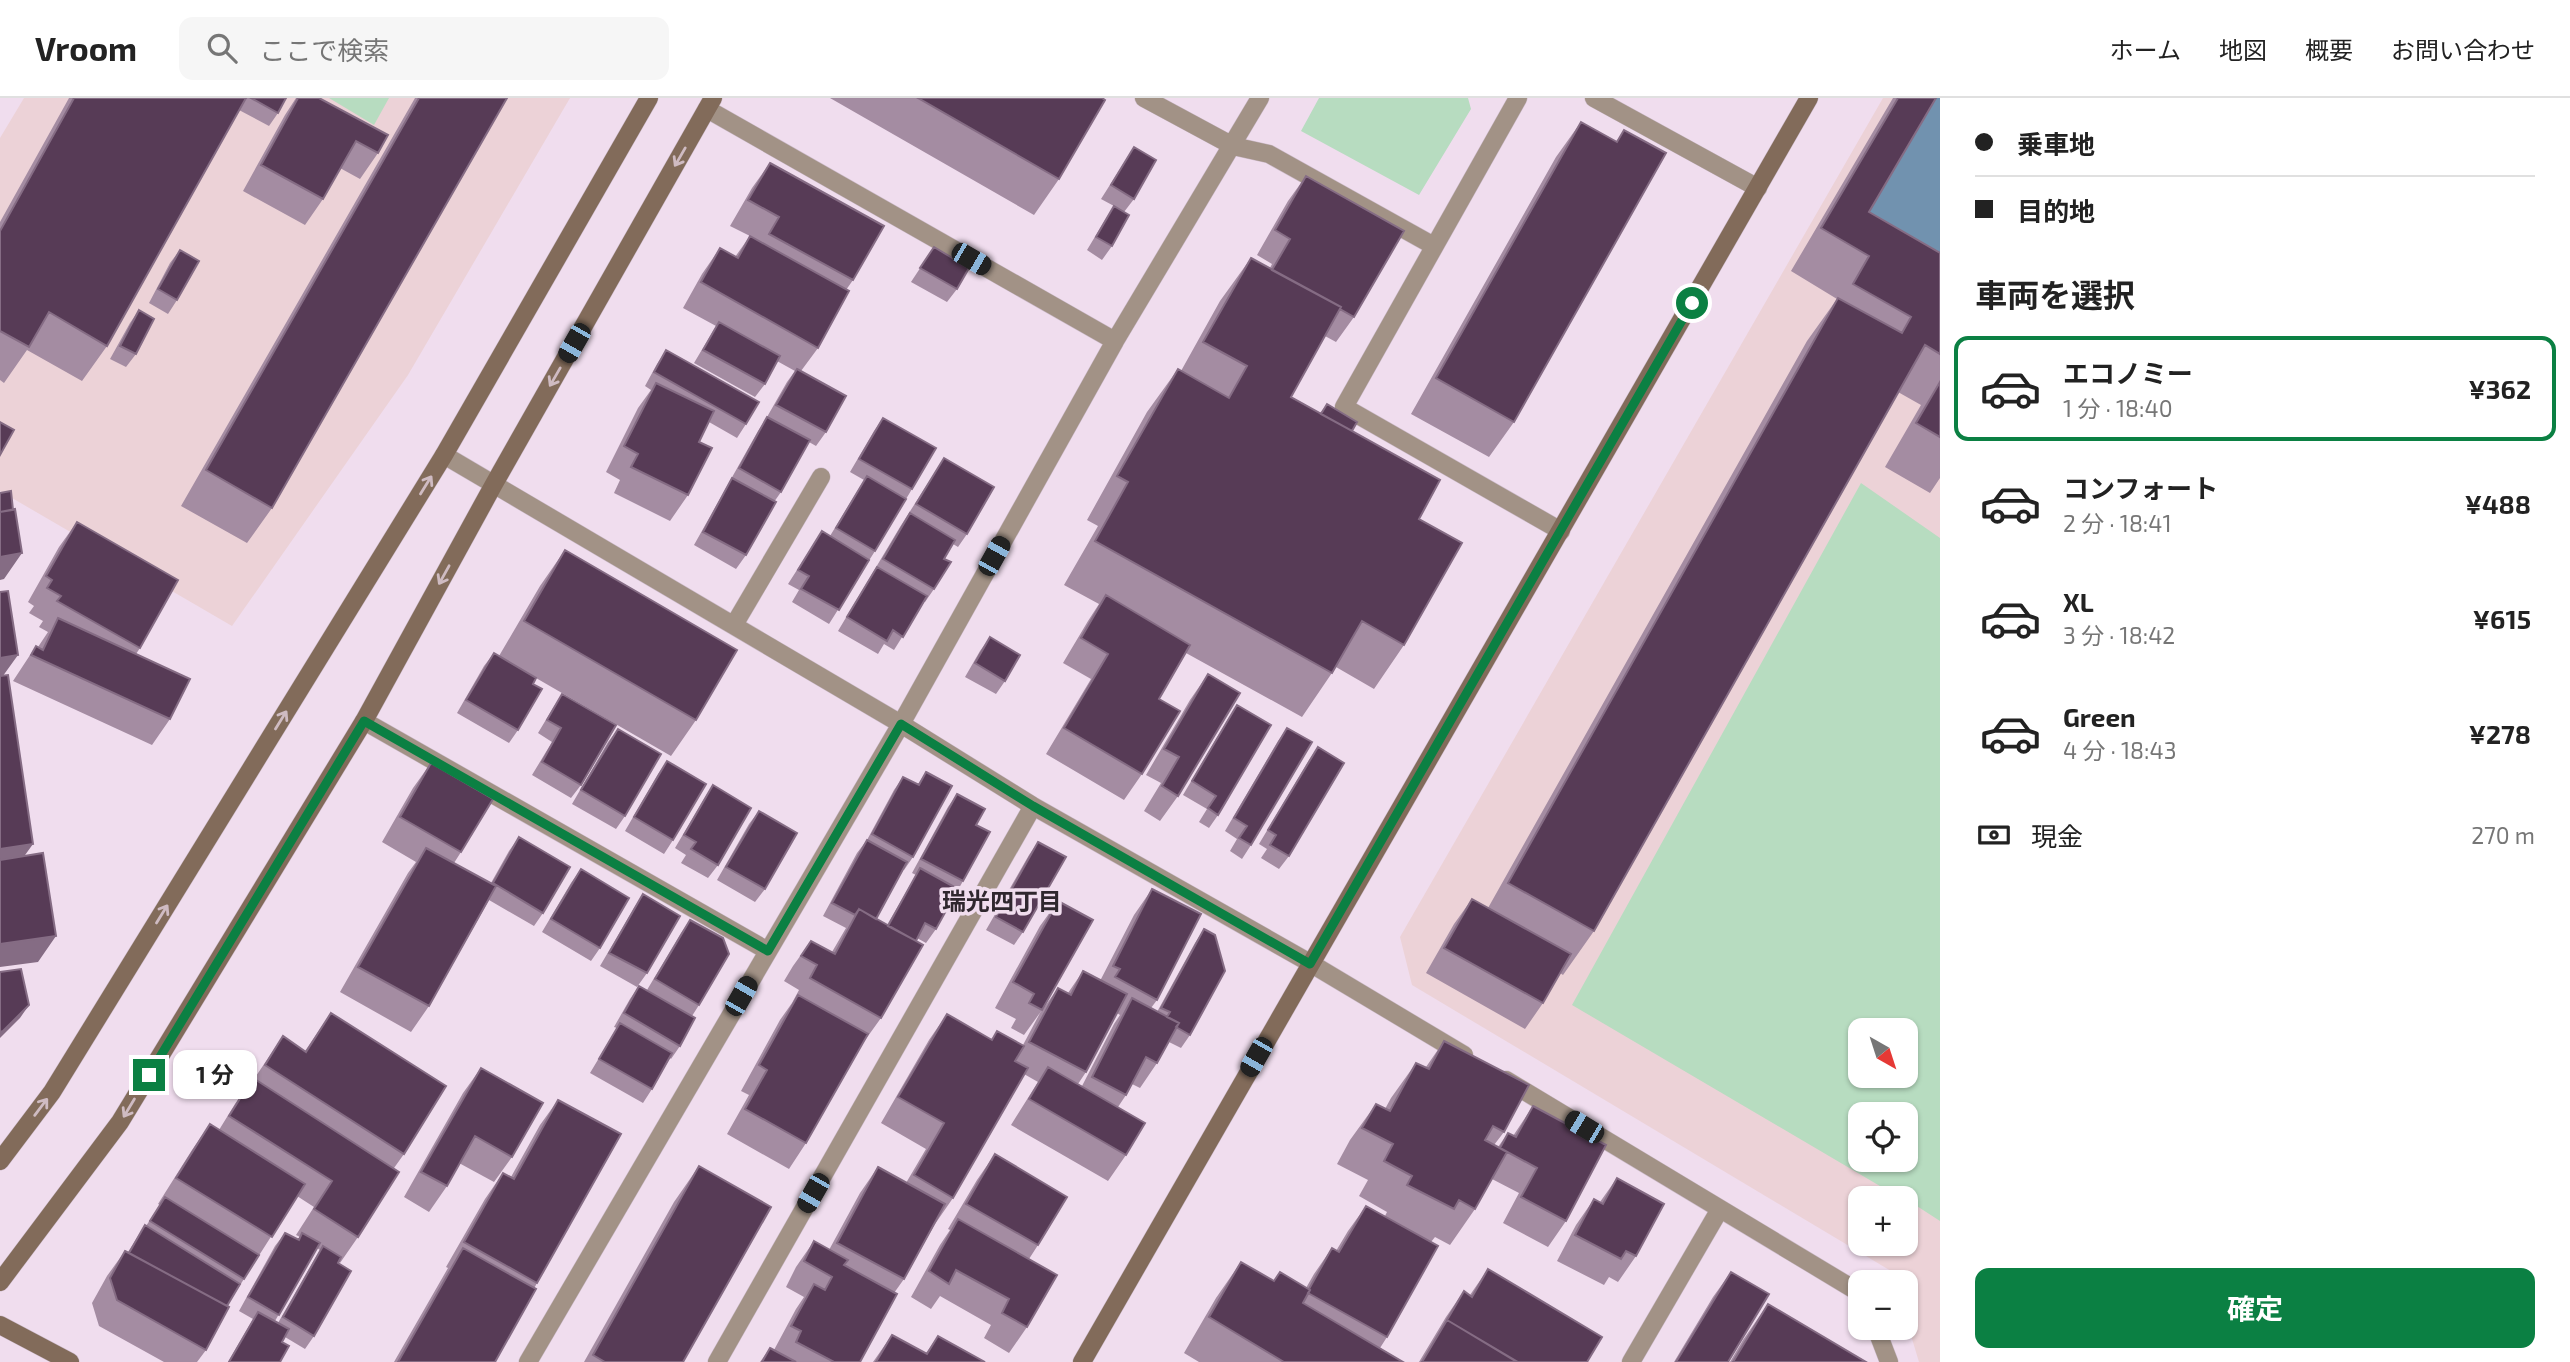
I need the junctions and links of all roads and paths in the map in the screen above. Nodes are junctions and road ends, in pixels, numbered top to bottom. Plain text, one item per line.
1 (649, 98) edge
2 (1144, 98) edge
3 (1261, 98) edge
4 (1518, 98) edge
5 (1594, 98) edge
6 (1809, 98) edge
7 (710, 104) edge
8 (1233, 146) junction
9 (1758, 188) junction
10 (1434, 246) junction
11 (1115, 341) junction
12 (444, 455) junction
13 (821, 477) dead end
14 (494, 484) junction
15 (1561, 531) junction
16 (734, 625) junction
17 (364, 721) junction
18 (901, 724) junction
19 (1033, 806) junction
20 (768, 951) junction
21 (1310, 964) junction
22 (0, 1161) edge
23 (1720, 1209) junction
24 (0, 1282) edge
25 (1848, 1286) edge
26 (0, 1325) edge
27 (1881, 1340) edge
28 (70, 1362) edge
29 (528, 1362) edge
30 (716, 1362) edge
31 (1082, 1362) edge
32 (1631, 1362) edge
33 (1889, 1362) edge

1 - 12 street
2 - 8 street
3 - 8 street
4 - 10 street
5 - 9 street
6 - 9 street
7 - 11 street
7 -> 14 street
8 - 10 street
8 - 11 street
9 - 15 street
10 - 15 street
11 - 18 street
12 - 14 street
22 -> 12 street
13 - 16 street
14 - 16 street
14 -> 17 street
15 - 21 street
16 - 18 street
17 - 20 street
17 -> 24 street
18 - 19 street
18 - 20 street
19 - 21 street
19 - 30 street
20 - 29 street
21 - 23 street
21 - 31 street
23 - 25 street
23 - 32 street
26 - 28 street
27 - 33 street

